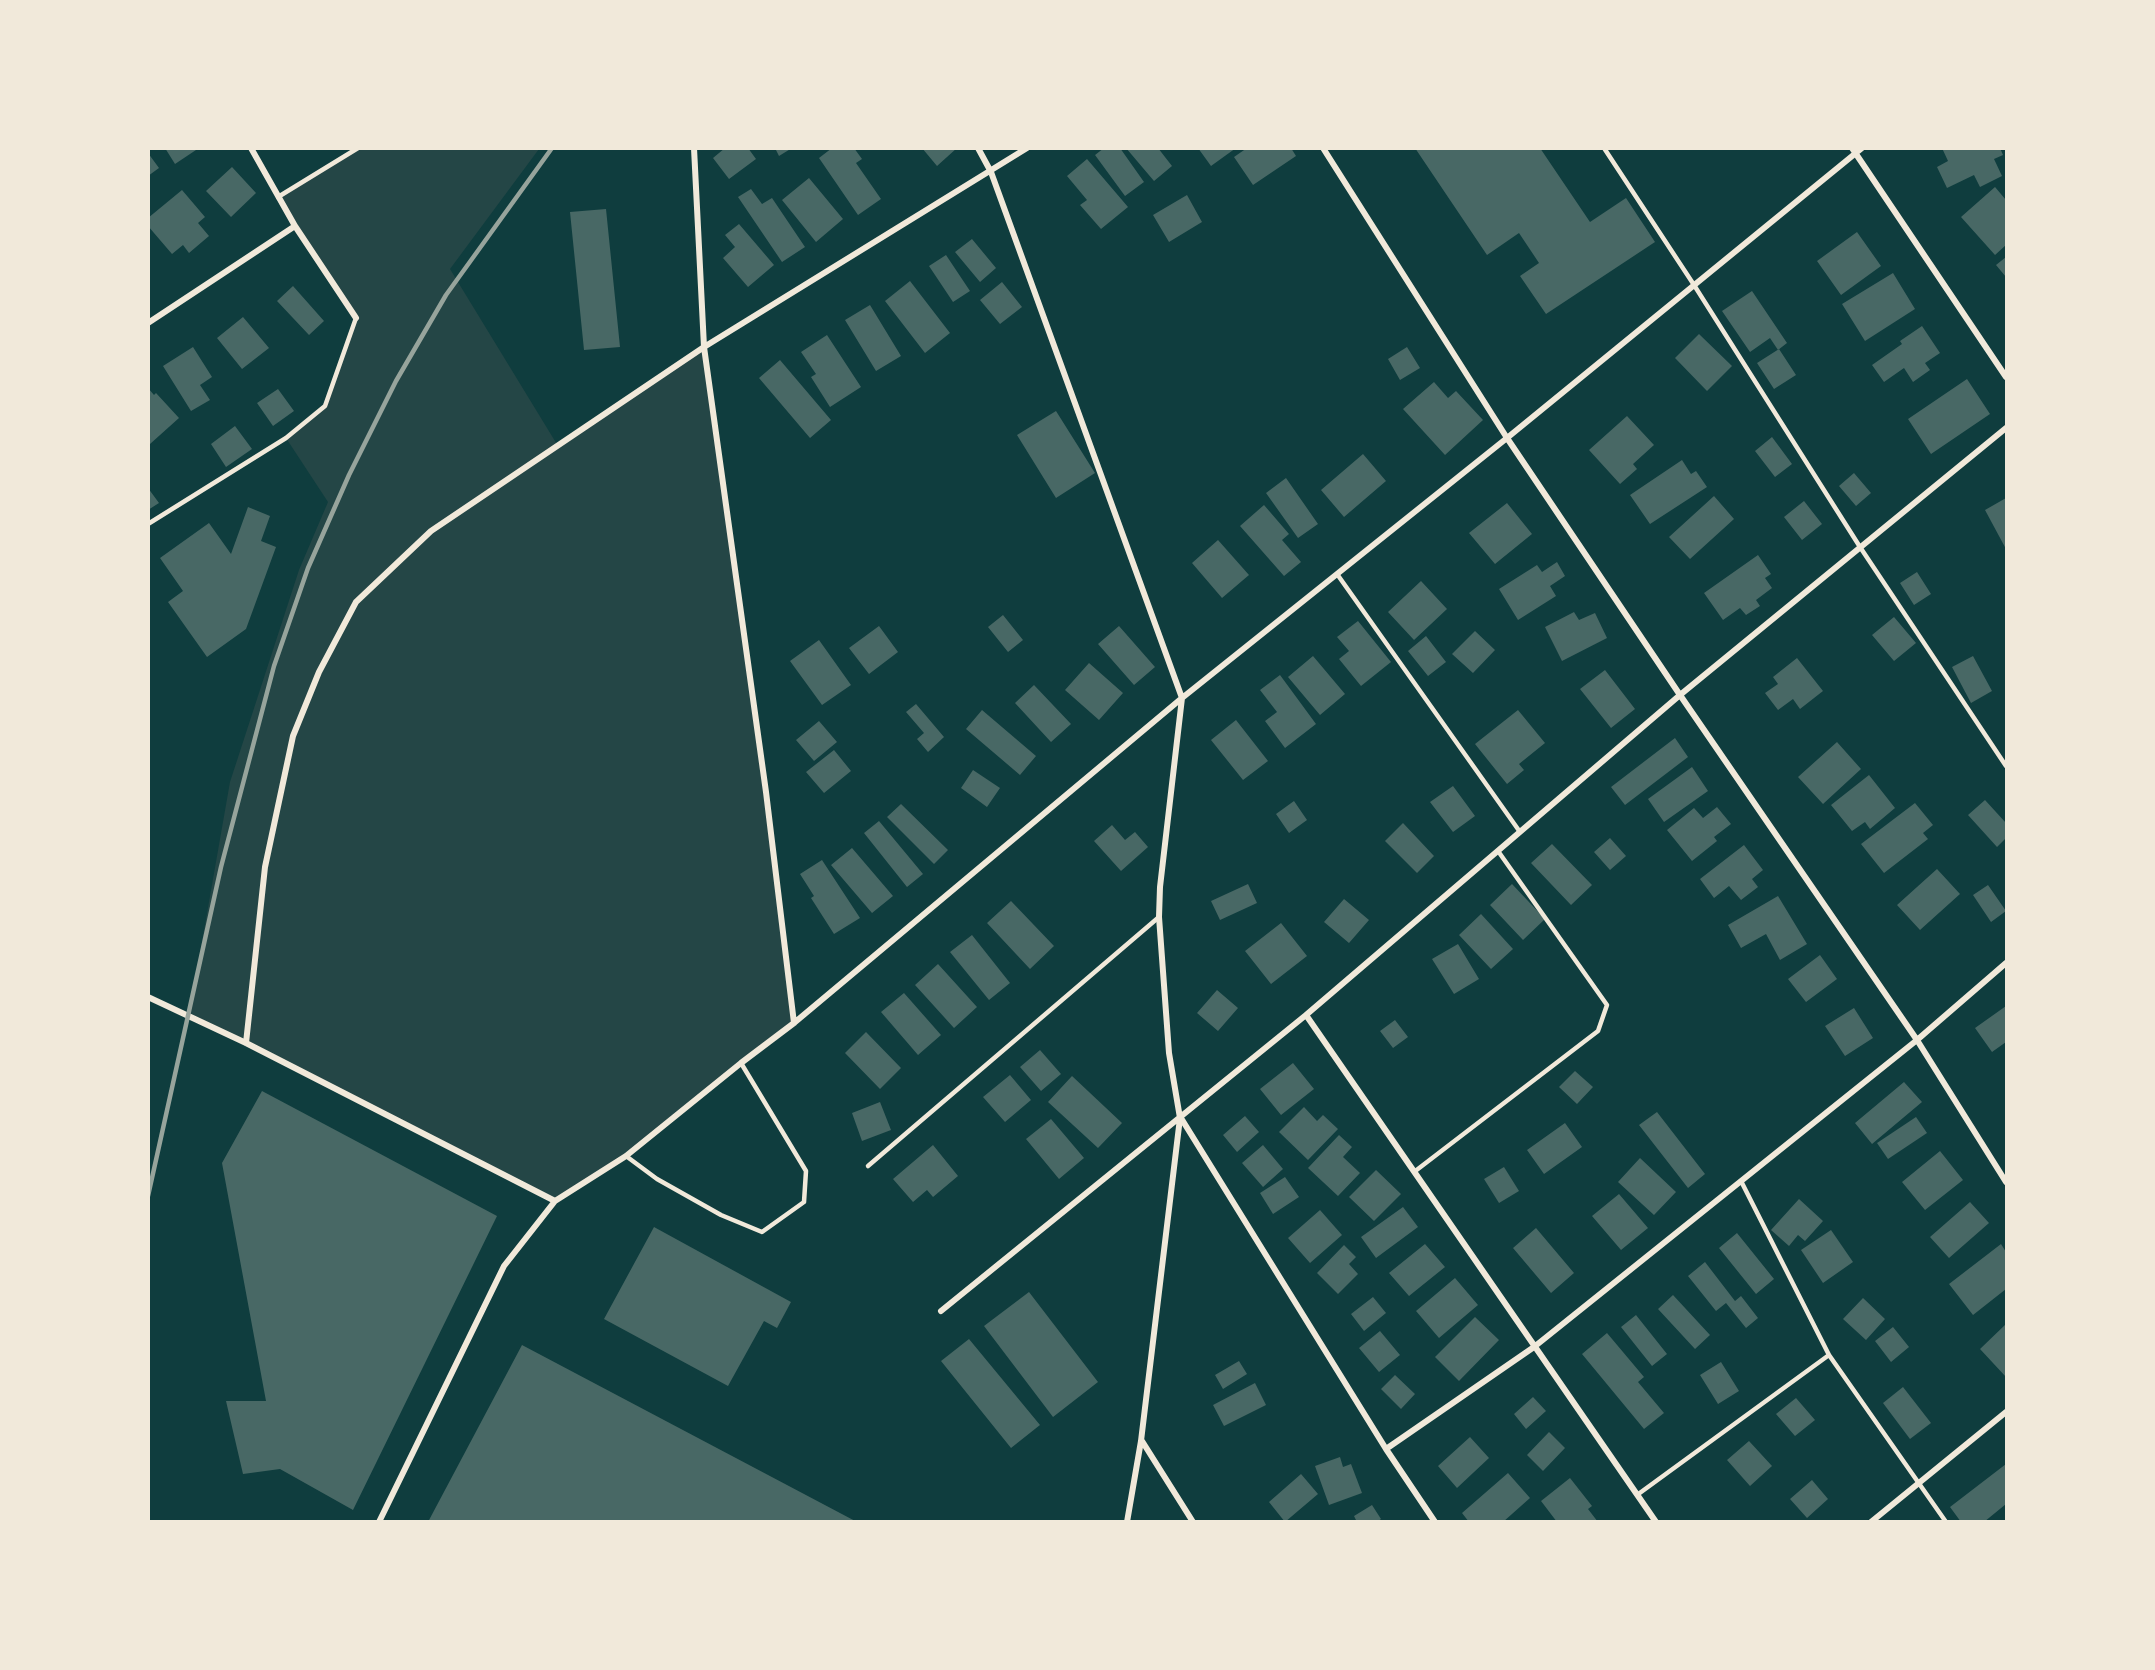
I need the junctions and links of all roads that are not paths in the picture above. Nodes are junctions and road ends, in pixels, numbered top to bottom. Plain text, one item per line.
1 (251, 148) edge
2 (358, 148) edge
3 (978, 148) edge
4 (1028, 148) edge
5 (1604, 148) edge
6 (1862, 148) edge
7 (1324, 149) edge
8 (696, 150) edge
9 (1853, 151) edge
10 (991, 172) junction
11 (278, 197) junction
12 (295, 226) junction
13 (1694, 285) junction
14 (356, 318) joint
15 (148, 323) edge
16 (704, 347) junction
17 (2007, 377) edge
18 (2007, 428) edge
19 (1507, 438) junction
20 (148, 525) edge
21 (1860, 547) junction
22 (1337, 574) junction
23 (1680, 695) junction
24 (1182, 698) junction
25 (2007, 766) edge
26 (1520, 832) junction
27 (1498, 851) junction
28 (1159, 917) junction
29 (2007, 963) edge
30 (148, 997) edge
31 (1306, 1015) junction
32 (794, 1023) junction
33 (1917, 1040) junction
34 (246, 1043) junction
35 (741, 1063) junction
36 (1180, 1118) junction
37 (626, 1156) junction
38 (868, 1166) dead end
39 (1413, 1172) junction
40 (1741, 1181) junction
41 (2007, 1182) edge
42 (555, 1201) junction
43 (941, 1311) dead end
44 (1534, 1347) junction
45 (1829, 1355) junction
46 (2007, 1412) edge
47 (1141, 1441) junction
48 (1386, 1449) junction
49 (1919, 1482) junction
50 (1637, 1496) junction
51 (379, 1521) edge
52 (1127, 1521) edge
53 (1193, 1521) edge
54 (1435, 1521) edge
55 (1656, 1521) edge
56 (1871, 1521) edge
57 (1946, 1521) edge

1 - 11 street
2 - 11 lane
3 - 10 street
4 - 10 street
5 - 13 lane
6 - 9 street
7 - 19 street
8 - 16 street
9 - 13 street
9 - 17 street
10 - 16 street
10 - 24 street
11 - 12 street
12 - 14 street
12 - 15 street
13 - 19 street
13 - 21 lane
14 - 20 lane
16 - 32 street
16 - 34 street
18 - 21 street
19 - 22 street
19 - 23 street
21 - 23 street
21 - 25 lane
22 - 24 street
22 - 26 lane
23 - 26 street
23 - 33 street
24 - 28 street
24 - 32 street
26 - 27 street
27 - 31 street
27 - 39 lane
28 - 36 street
28 - 38 lane
29 - 33 street
30 - 34 street
31 - 36 street
31 - 39 street
32 - 35 street
33 - 40 street
33 - 41 street
34 - 42 street
35 - 37 street
35 - 37 lane
36 - 43 street
36 - 47 street
36 - 48 street
37 - 42 street
39 - 44 street
40 - 44 street
40 - 45 lane
42 - 51 street
44 - 48 street
44 - 50 street
45 - 49 lane
45 - 50 lane
46 - 49 street
47 - 52 street
47 - 53 street
48 - 54 street
49 - 56 street
49 - 57 lane
50 - 55 street

